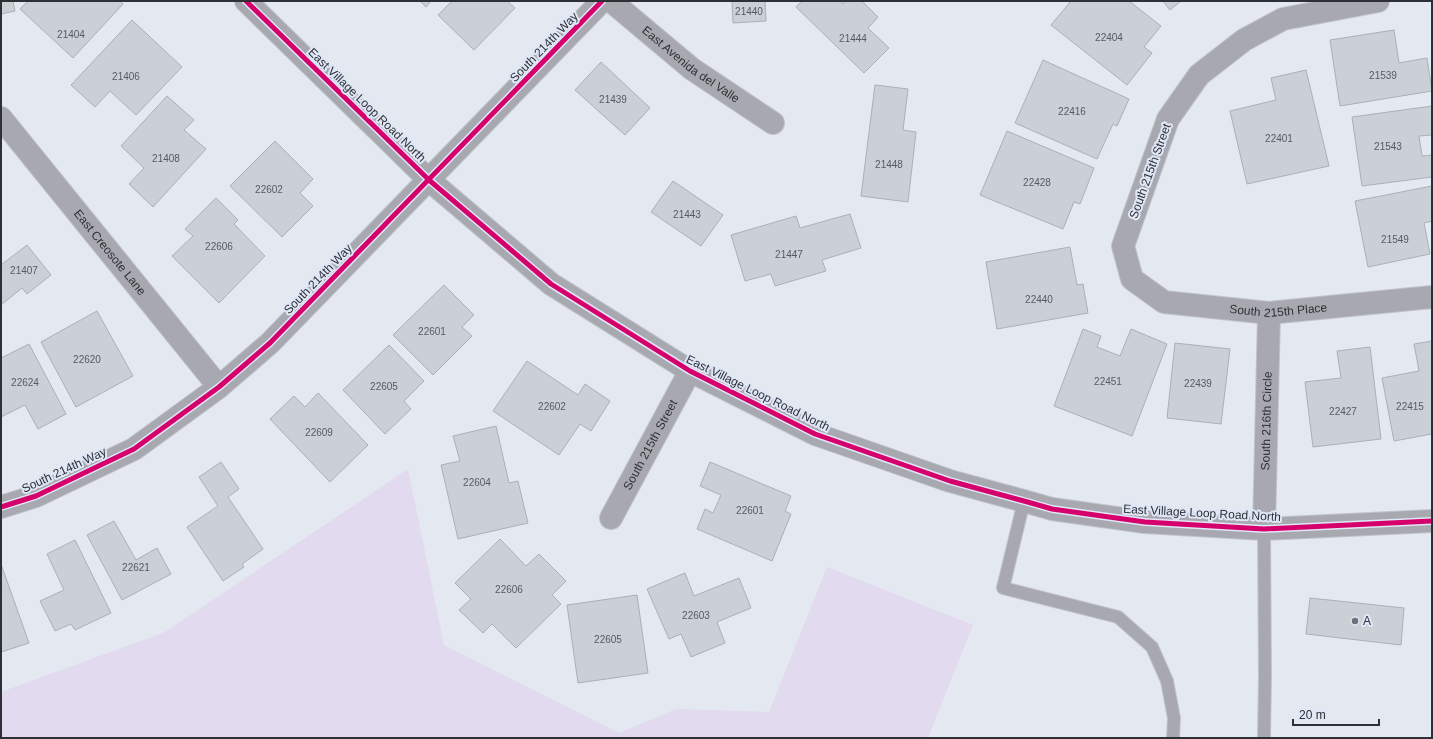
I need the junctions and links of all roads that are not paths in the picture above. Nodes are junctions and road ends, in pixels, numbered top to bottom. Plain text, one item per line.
1 (246, 1) edge
2 (602, 1) edge
3 (611, 1) edge
4 (1378, 1) edge
5 (1, 118) edge
6 (773, 123) dead end
7 (429, 180) junction
8 (1132, 280) joint
9 (1432, 297) edge
10 (1268, 313) junction
11 (690, 372) junction
12 (219, 387) junction
13 (1024, 501) junction
14 (1, 507) edge
15 (611, 518) dead end
16 (1432, 522) edge
17 (1264, 528) junction
18 (1173, 738) edge
19 (1264, 738) edge

1 - 7 street, East Village Loop Road North
2 - 7 street, South 214th Way
3 - 6 street, East Avenida del Valle
4 - 8 street, South 215th Street
5 - 12 street, East Creosote Lane
7 - 11 street, East Village Loop Road North
7 - 12 street, South 214th Way
8 - 10 street, South 215th Place
9 - 10 street, South 215th Place
10 - 17 street, South 216th Circle
11 - 13 street, East Village Loop Road North
11 - 15 street, South 215th Street
12 - 14 street, South 214th Way
13 - 17 street, East Village Loop Road North
13 - 18 lane
16 - 17 street, East Village Loop Road North
17 - 19 lane

